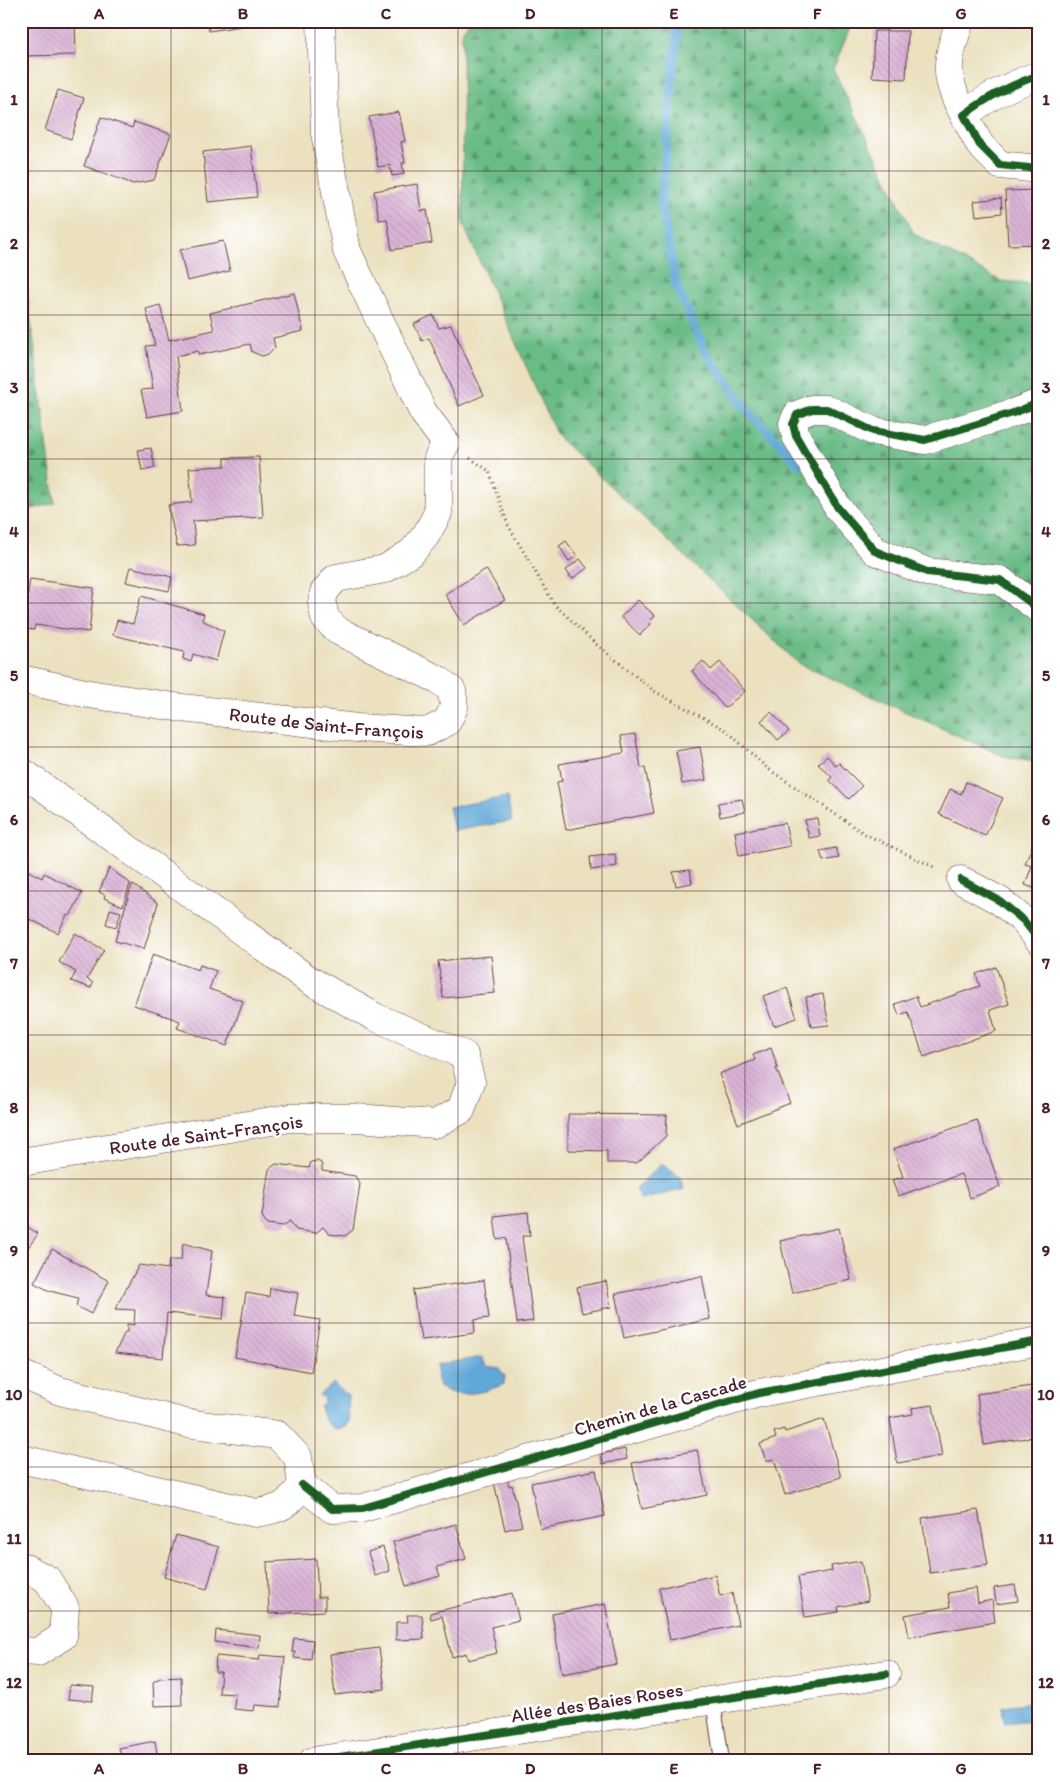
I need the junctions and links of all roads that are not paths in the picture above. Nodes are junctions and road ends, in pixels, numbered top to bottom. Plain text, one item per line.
1 (320, 21) edge
2 (960, 21) edge
3 (1039, 75) edge
4 (964, 115) junction
5 (1039, 169) edge
6 (1039, 403) edge
7 (1039, 609) edge
8 (21, 679) edge
9 (21, 771) edge
10 (961, 880) road end
11 (1039, 940) edge
12 (21, 1162) edge
13 (1039, 1341) edge
14 (21, 1374) edge
15 (21, 1459) edge
16 (302, 1485) junction
17 (21, 1566) edge
18 (21, 1651) edge
19 (886, 1674) dead end
20 (713, 1700) junction
21 (313, 1761) edge
22 (722, 1761) edge

1 - 8 main road, Route de Saint-François
2 - 4 main road
3 - 4 main road
4 - 5 main road
6 - 7 main road
9 - 12 main road, Route de Saint-François
10 - 11 main road
13 - 16 main road, Chemin de la Cascade
14 - 16 main road
15 - 16 main road
17 - 18 main road
19 - 20 main road, Allée des Baies Roses
20 - 21 main road, Allée des Baies Roses
20 - 22 lane

